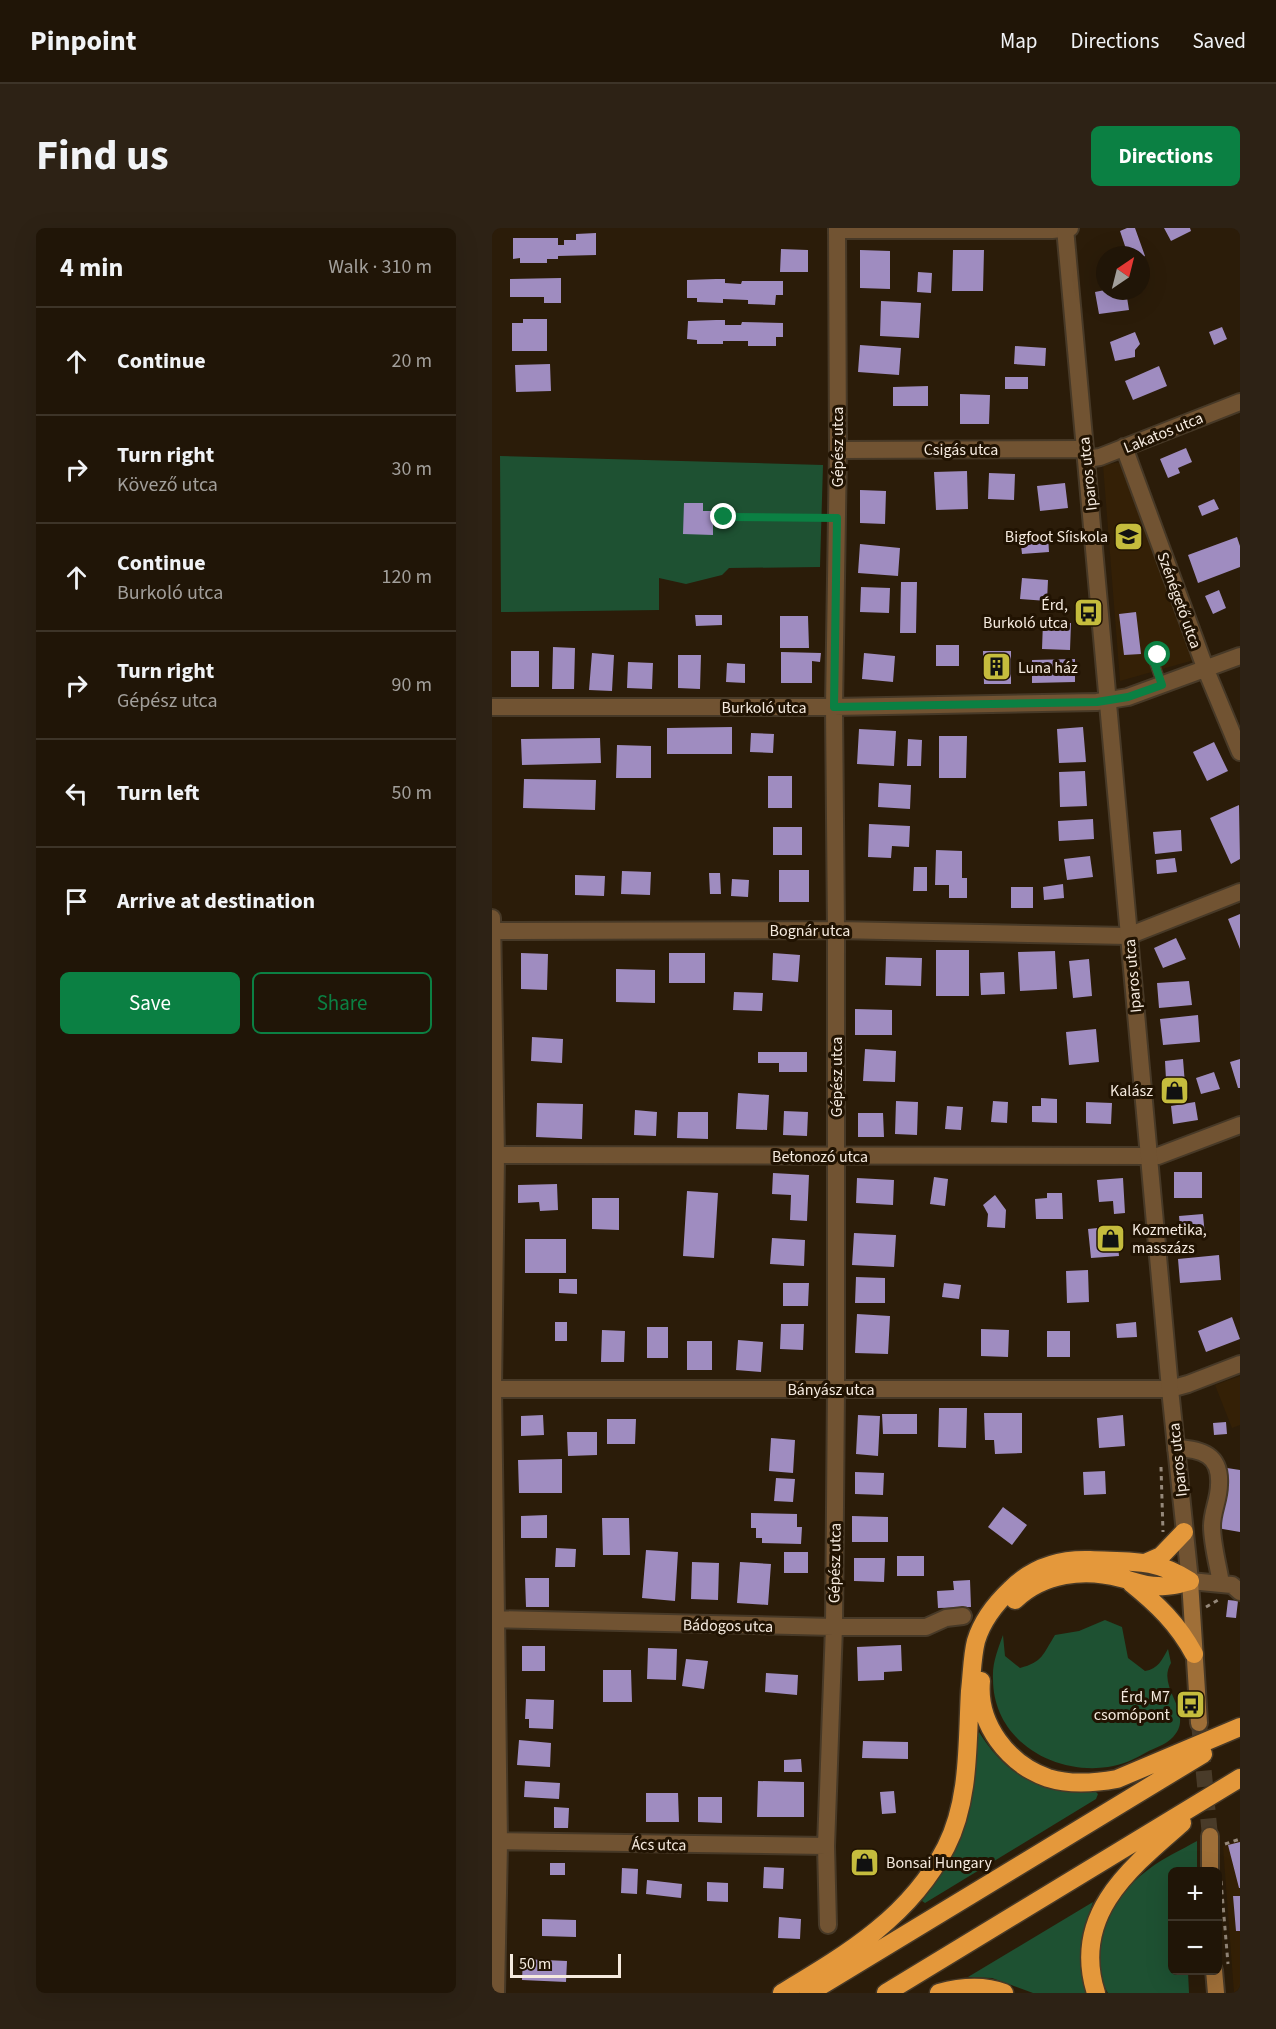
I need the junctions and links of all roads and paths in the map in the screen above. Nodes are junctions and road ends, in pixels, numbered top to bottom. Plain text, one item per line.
1 (837, 229) edge
2 (1067, 229) edge
3 (1240, 402) edge
4 (1124, 447) junction
5 (838, 450) junction
6 (1085, 454) junction
7 (724, 517) dead end
8 (837, 518) junction
9 (1158, 655) dead end
10 (1240, 656) edge
11 (1206, 669) junction
12 (1162, 685) junction
13 (1108, 700) junction
14 (492, 707) edge
15 (834, 707) junction
16 (1240, 752) edge
17 (1240, 892) edge
18 (492, 918) edge
19 (836, 930) junction
20 (492, 931) edge
21 (1128, 936) junction
22 (1240, 1125) edge
23 (494, 1156) edge
24 (837, 1156) junction
25 (1149, 1156) junction
26 (1240, 1364) edge
27 (493, 1389) edge
28 (836, 1389) junction
29 (1170, 1389) junction
30 (1176, 1448) junction
31 (1184, 1532) junction
32 (1145, 1563) junction
33 (1127, 1580) junction
34 (1190, 1581) junction
35 (1221, 1583) junction
36 (1240, 1592) edge
37 (963, 1616) dead end
38 (495, 1619) edge
39 (834, 1627) junction
40 (1194, 1654) junction
41 (1199, 1723) tunnel mouth
42 (1240, 1729) edge
43 (1240, 1778) edge
44 (1220, 1790) junction
45 (1240, 1839) edge
46 (1214, 1841) joint
47 (495, 1842) edge
48 (826, 1846) junction
49 (1215, 1867) edge
50 (828, 1925) dead end
51 (1221, 1975) edge
52 (496, 1993) edge
53 (782, 1993) edge
54 (809, 1993) edge
55 (886, 1993) edge
56 (939, 1993) edge
57 (1004, 1993) edge
58 (1096, 1993) edge
59 (1216, 1993) edge

1 - 2 street
1 - 5 street, Gépész utca
2 - 6 street, Iparos utca
3 - 4 street, Lakatos utca
4 - 6 street, Lakatos utca
4 - 11 street, Szénégető utca
5 - 6 street, Csigás utca
5 - 8 street, Gépész utca
6 - 13 street, Iparos utca
7 - 8 path
8 - 15 street, Gépész utca
9 - 12 lane
10 - 11 street, Burkoló utca
11 - 12 street, Burkoló utca
11 - 16 street, Szénégető utca
12 - 13 street, Burkoló utca
13 - 15 street, Burkoló utca
13 - 21 street, Iparos utca
14 - 15 street, Burkoló utca
15 - 19 street, Gépész utca
17 - 21 street
18 - 20 street
19 - 20 street, Bognár utca
19 - 21 street, Bognár utca
19 - 24 street, Gépész utca
20 - 23 street
21 - 25 street, Iparos utca
22 - 25 street, Betonozó utca
23 - 24 street, Betonozó utca
23 - 27 street
24 - 25 street, Betonozó utca
24 - 28 street, Gépész utca
25 - 29 street, Iparos utca
26 - 29 street, Bányász utca
27 - 28 street, Bányász utca
27 - 38 street
28 - 29 street, Bányász utca
28 - 39 street, Gépész utca
29 - 30 street, Iparos utca
30 - 31 street, Iparos utca
30 - 35 street
31 - 32 highway
31 - 34 street, Iparos utca
32 - 34 highway
32 - 53 highway
33 - 34 highway
33 - 40 highway
33 - 42 highway
34 - 35 street
34 - 40 main road, Iparos utca
35 - 36 street
37 - 39 street, Bádogos utca
38 - 39 street, Bádogos utca
38 - 47 street
39 - 48 street, Gépész utca
40 - 41 main road, Iparos utca
42 - 54 highway
43 - 44 highway
44 - 55 highway
44 - 58 highway
45 - 46 path
46 - 49 main road
47 - 48 street, Ács utca
47 - 52 street
48 - 50 street, Gépész utca
51 - 59 main road
56 - 57 highway

